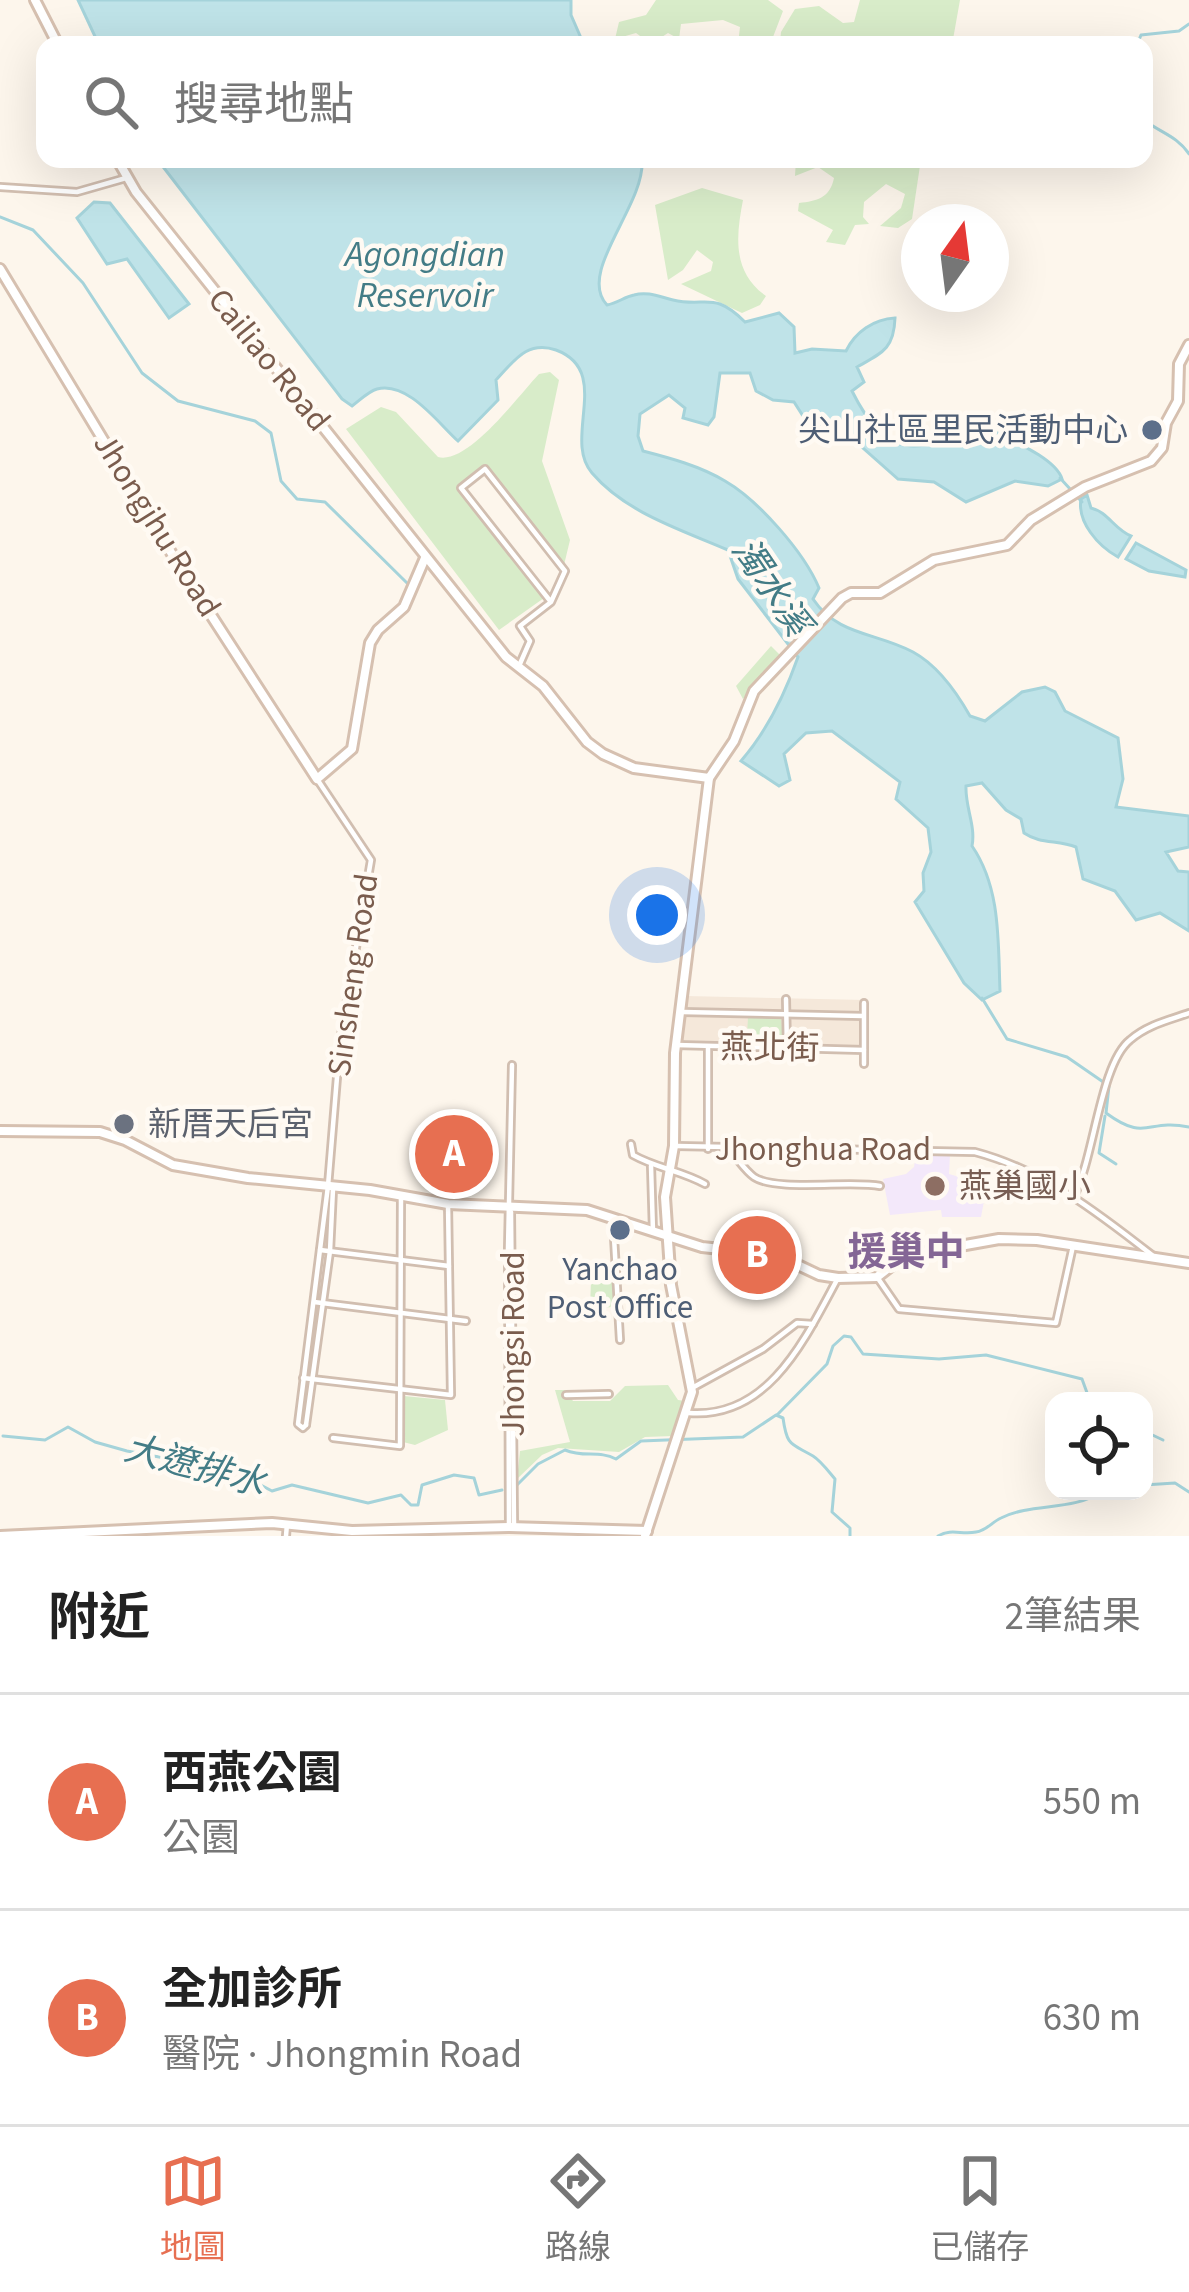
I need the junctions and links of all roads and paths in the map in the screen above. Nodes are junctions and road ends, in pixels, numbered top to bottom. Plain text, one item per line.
1 (35, 0) edge
2 (53, 36) edge
3 (121, 168) edge
4 (126, 178) junction
5 (0, 187) edge
6 (0, 269) edge
7 (1188, 347) edge
8 (425, 557) junction
9 (551, 602) junction
10 (518, 668) junction
11 (710, 778) junction
12 (317, 779) junction
13 (786, 999) dead end
14 (864, 1003) dead end
15 (680, 1012) junction
16 (1189, 1013) edge
17 (786, 1014) junction
18 (863, 1016) junction
19 (676, 1046) junction
20 (708, 1047) junction
21 (787, 1049) junction
22 (864, 1050) junction
23 (864, 1064) dead end
24 (512, 1065) dead end
25 (0, 1133) edge
26 (631, 1144) dead end
27 (674, 1146) junction
28 (727, 1148) junction
29 (708, 1149) junction
30 (651, 1165) junction
31 (669, 1169) junction
32 (705, 1184) dead end
33 (880, 1186) dead end
34 (330, 1188) junction
35 (401, 1197) junction
36 (1074, 1197) junction
37 (448, 1206) junction
38 (510, 1206) junction
39 (613, 1219) junction
40 (653, 1232) junction
41 (667, 1237) junction
42 (1073, 1245) junction
43 (320, 1250) junction
44 (330, 1251) junction
45 (1156, 1258) junction
46 (400, 1259) junction
47 (1189, 1263) edge
48 (449, 1265) junction
49 (877, 1277) junction
50 (838, 1278) junction
51 (314, 1302) junction
52 (323, 1303) junction
53 (401, 1313) junction
54 (450, 1318) junction
55 (466, 1321) dead end
56 (813, 1324) junction
57 (620, 1340) dead end
58 (303, 1378) junction
59 (312, 1379) junction
60 (692, 1388) junction
61 (400, 1390) junction
62 (609, 1394) dead end
63 (566, 1396) dead end
64 (688, 1413) junction
65 (333, 1438) dead end
66 (291, 1524) junction
67 (512, 1527) junction
68 (644, 1532) edge
69 (0, 1536) edge
70 (290, 1536) edge

1 - 2 street
3 - 4 street, Cailiao Road
4 - 5 street
4 - 8 street, Cailiao Road
6 - 12 street, Jhongjhu Road
7 - 11 street
8 - 10 street, Cailiao Road
8 - 12 street
9 - 9 street
9 - 10 street
10 - 11 street, Cailiao Road
11 - 15 street
12 - 34 street, Sinsheng Road
13 - 17 street
14 - 18 street
15 - 17 street
15 - 19 street
16 - 36 street
17 - 18 street
17 - 21 street
18 - 22 street
19 - 20 street, 燕北街
19 - 27 street
20 - 21 street, 燕北街
20 - 29 street
21 - 22 street, 燕北街
22 - 23 street
24 - 38 street, Jhongsi Road
25 - 34 street
26 - 30 street
27 - 29 street, Jhonghua Road
27 - 31 street
28 - 29 street, Jhonghua Road
28 - 33 street
28 - 36 street, Jhonghua Road
30 - 31 street
30 - 40 street
31 - 32 street
31 - 41 street
34 - 35 street
34 - 43 street
34 - 44 street
35 - 37 street
35 - 46 street
36 - 45 street, Jhonghua Road
37 - 38 street
37 - 48 street
38 - 39 street
38 - 67 street, Jhongsi Road
39 - 40 street
39 - 57 street
40 - 41 street
41 - 50 street
41 - 60 street
42 - 45 street
42 - 49 street
42 - 49 street
43 - 44 street
43 - 51 street
44 - 46 street
44 - 52 street
45 - 47 street
46 - 48 street
46 - 53 street
48 - 54 street
49 - 50 street
50 - 56 street
51 - 52 street
51 - 58 street
52 - 53 street
52 - 59 street
53 - 54 street
53 - 61 street
54 - 55 street
54 - 61 street
56 - 60 street
56 - 64 street
58 - 59 street
58 - 59 street
59 - 61 street
60 - 64 street
61 - 65 street
62 - 63 street
64 - 68 street
66 - 67 street
66 - 69 street
66 - 70 street
67 - 68 street

